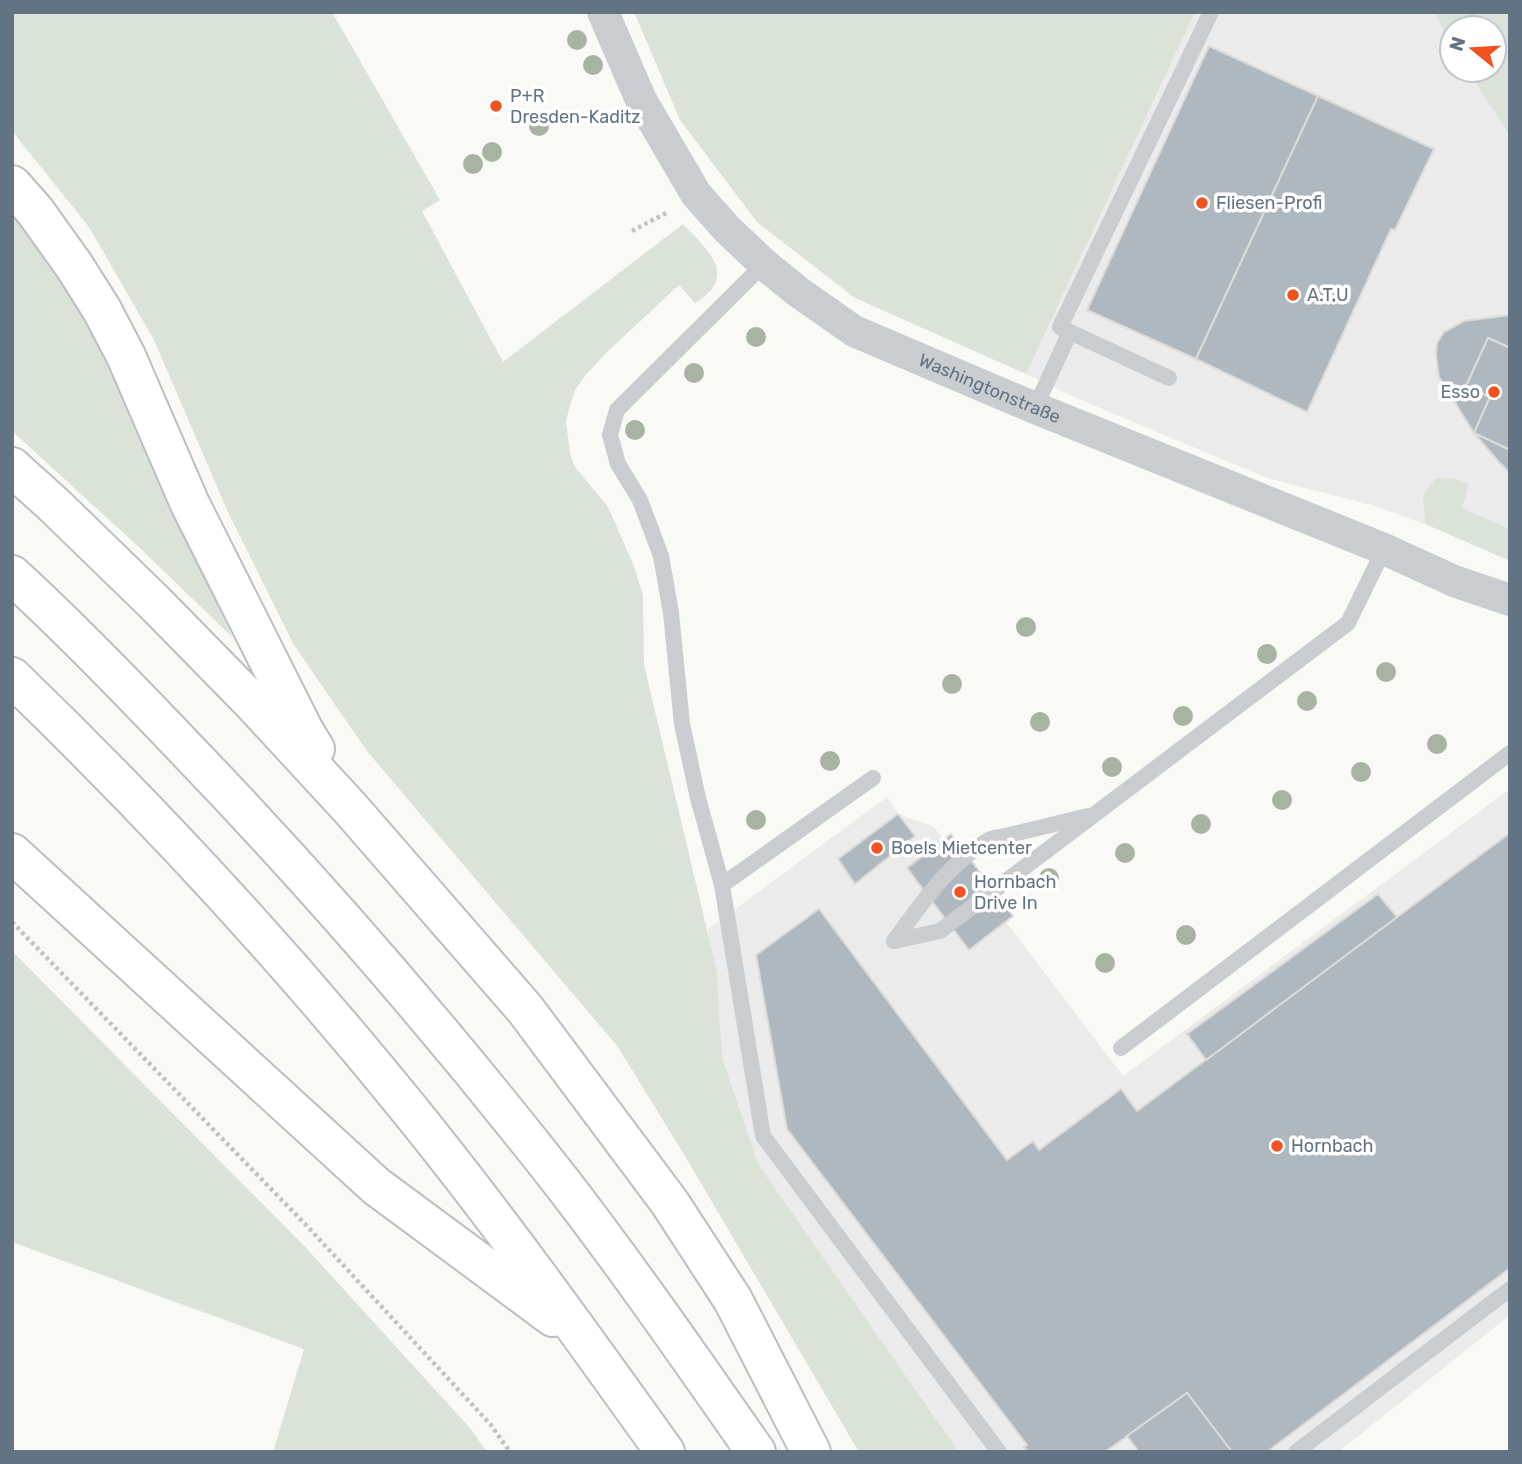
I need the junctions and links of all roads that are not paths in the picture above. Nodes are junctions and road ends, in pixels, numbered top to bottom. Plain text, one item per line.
1 (603, 12) edge
2 (1211, 12) edge
3 (12, 185) edge
4 (764, 264) junction
5 (1070, 332) junction
6 (1169, 378) dead end
7 (1035, 408) junction
8 (12, 467) edge
9 (1384, 549) junction
10 (12, 575) edge
11 (1510, 600) edge
12 (12, 677) edge
13 (1510, 753) edge
14 (873, 778) dead end
15 (349, 808) junction
16 (1093, 814) junction
17 (12, 853) edge
18 (722, 885) junction
19 (1121, 1048) dead end
20 (1510, 1289) edge
21 (586, 1341) junction
22 (665, 1452) edge
23 (755, 1452) edge
24 (811, 1452) edge
25 (999, 1452) edge
26 (1296, 1452) edge

1 - 4 street, Washingtonstraße
2 - 5 lane
3 - 15 highway
4 - 7 street, Washingtonstraße
4 - 18 lane
5 - 6 lane
5 - 7 lane
7 - 9 street, Washingtonstraße
8 - 15 highway
9 - 11 street, Washingtonstraße
9 - 16 lane
10 - 23 highway
12 - 21 highway
13 - 19 lane
14 - 18 lane
15 - 24 highway
16 - 16 lane
17 - 21 highway
18 - 25 lane
20 - 26 lane
21 - 22 highway

